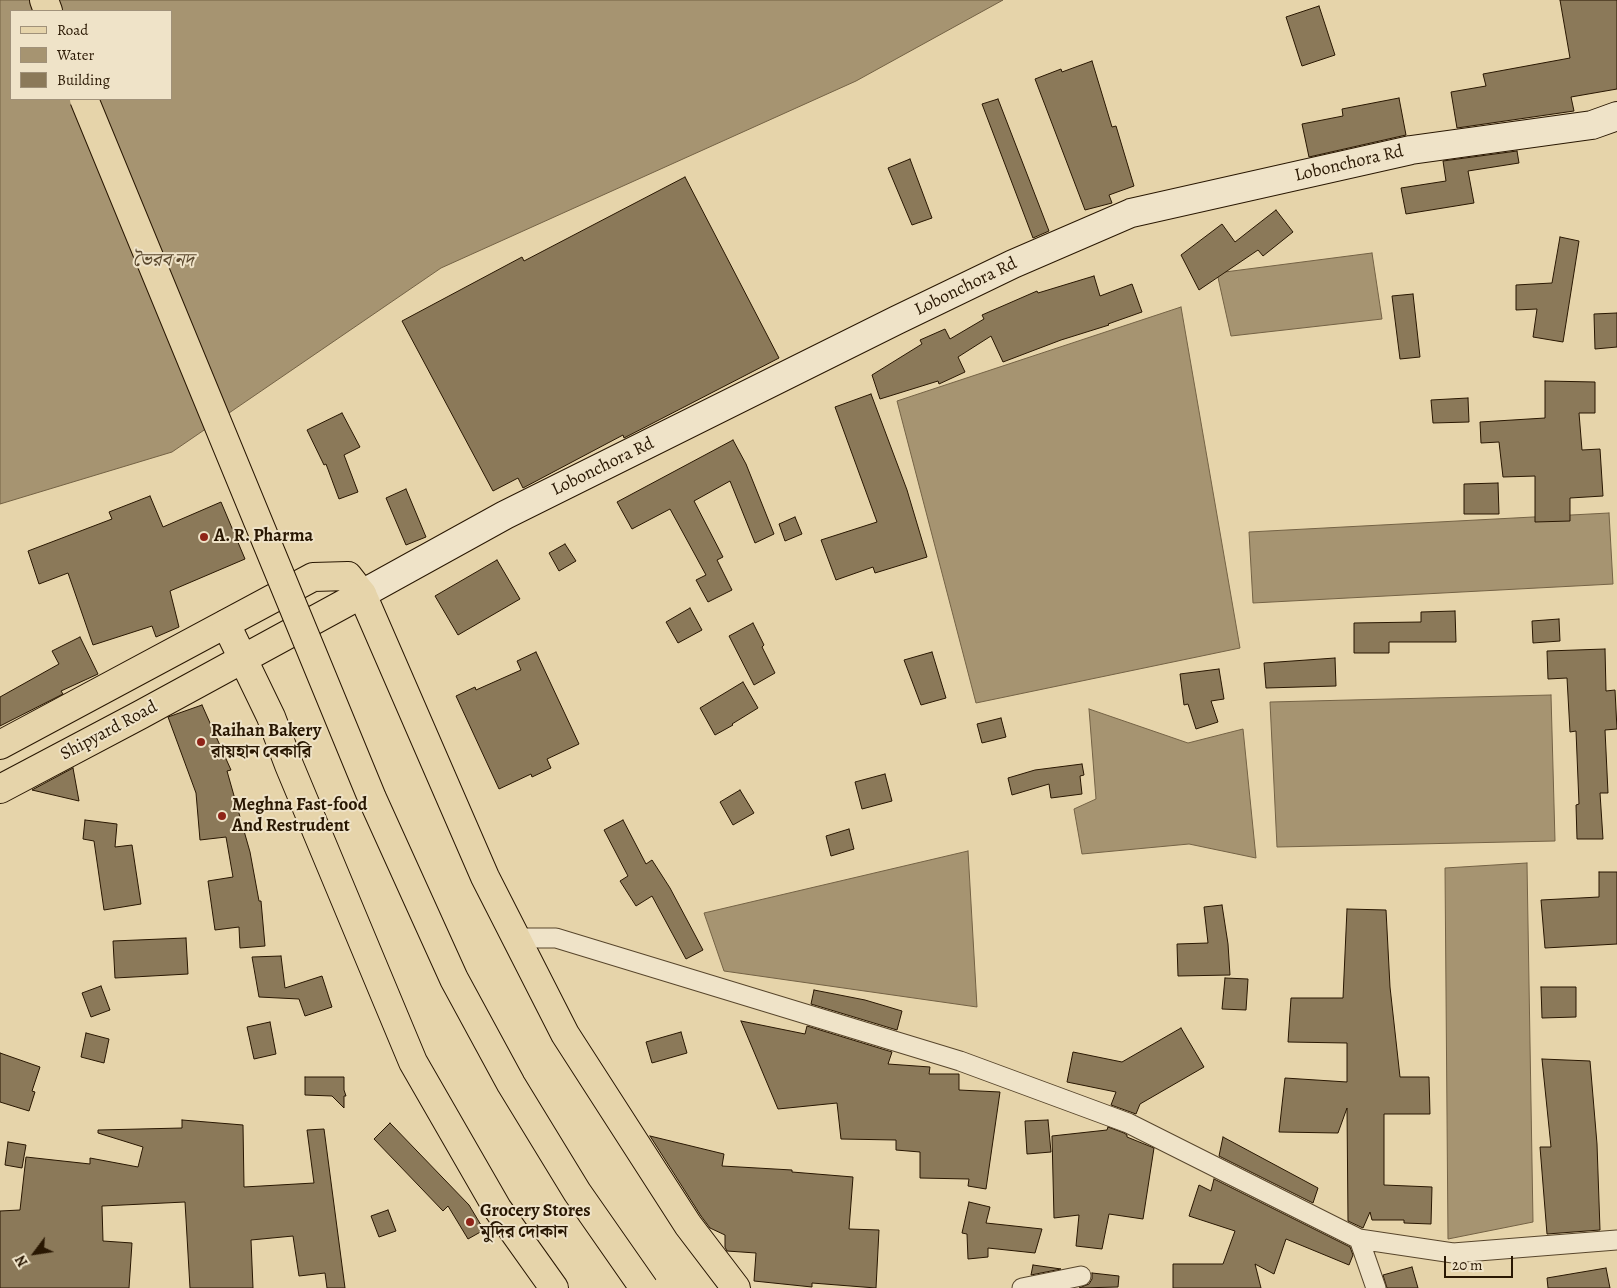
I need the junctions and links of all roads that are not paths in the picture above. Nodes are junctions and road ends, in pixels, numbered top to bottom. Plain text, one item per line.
1 (84, 100) edge
2 (1617, 116) edge
3 (362, 594) junction
4 (226, 624) junction
5 (244, 659) junction
6 (0, 745) edge
7 (0, 789) edge
8 (516, 938) junction
9 (1359, 1240) junction
10 (1617, 1240) edge
11 (1081, 1276) dead end
12 (554, 1288) edge
13 (644, 1288) edge
14 (736, 1288) edge
15 (1022, 1288) edge
16 (1376, 1288) edge

1 - 13 main road, bridge
2 - 3 street, Lobonchora Rd
3 - 4 main road
3 - 5 main road, Shipyard Road
3 - 8 main road
4 - 5 main road
4 - 6 main road
5 - 7 main road, Shipyard Road
5 - 12 main road
8 - 9 street
8 - 14 main road
9 - 10 street
9 - 16 street
11 - 15 street

